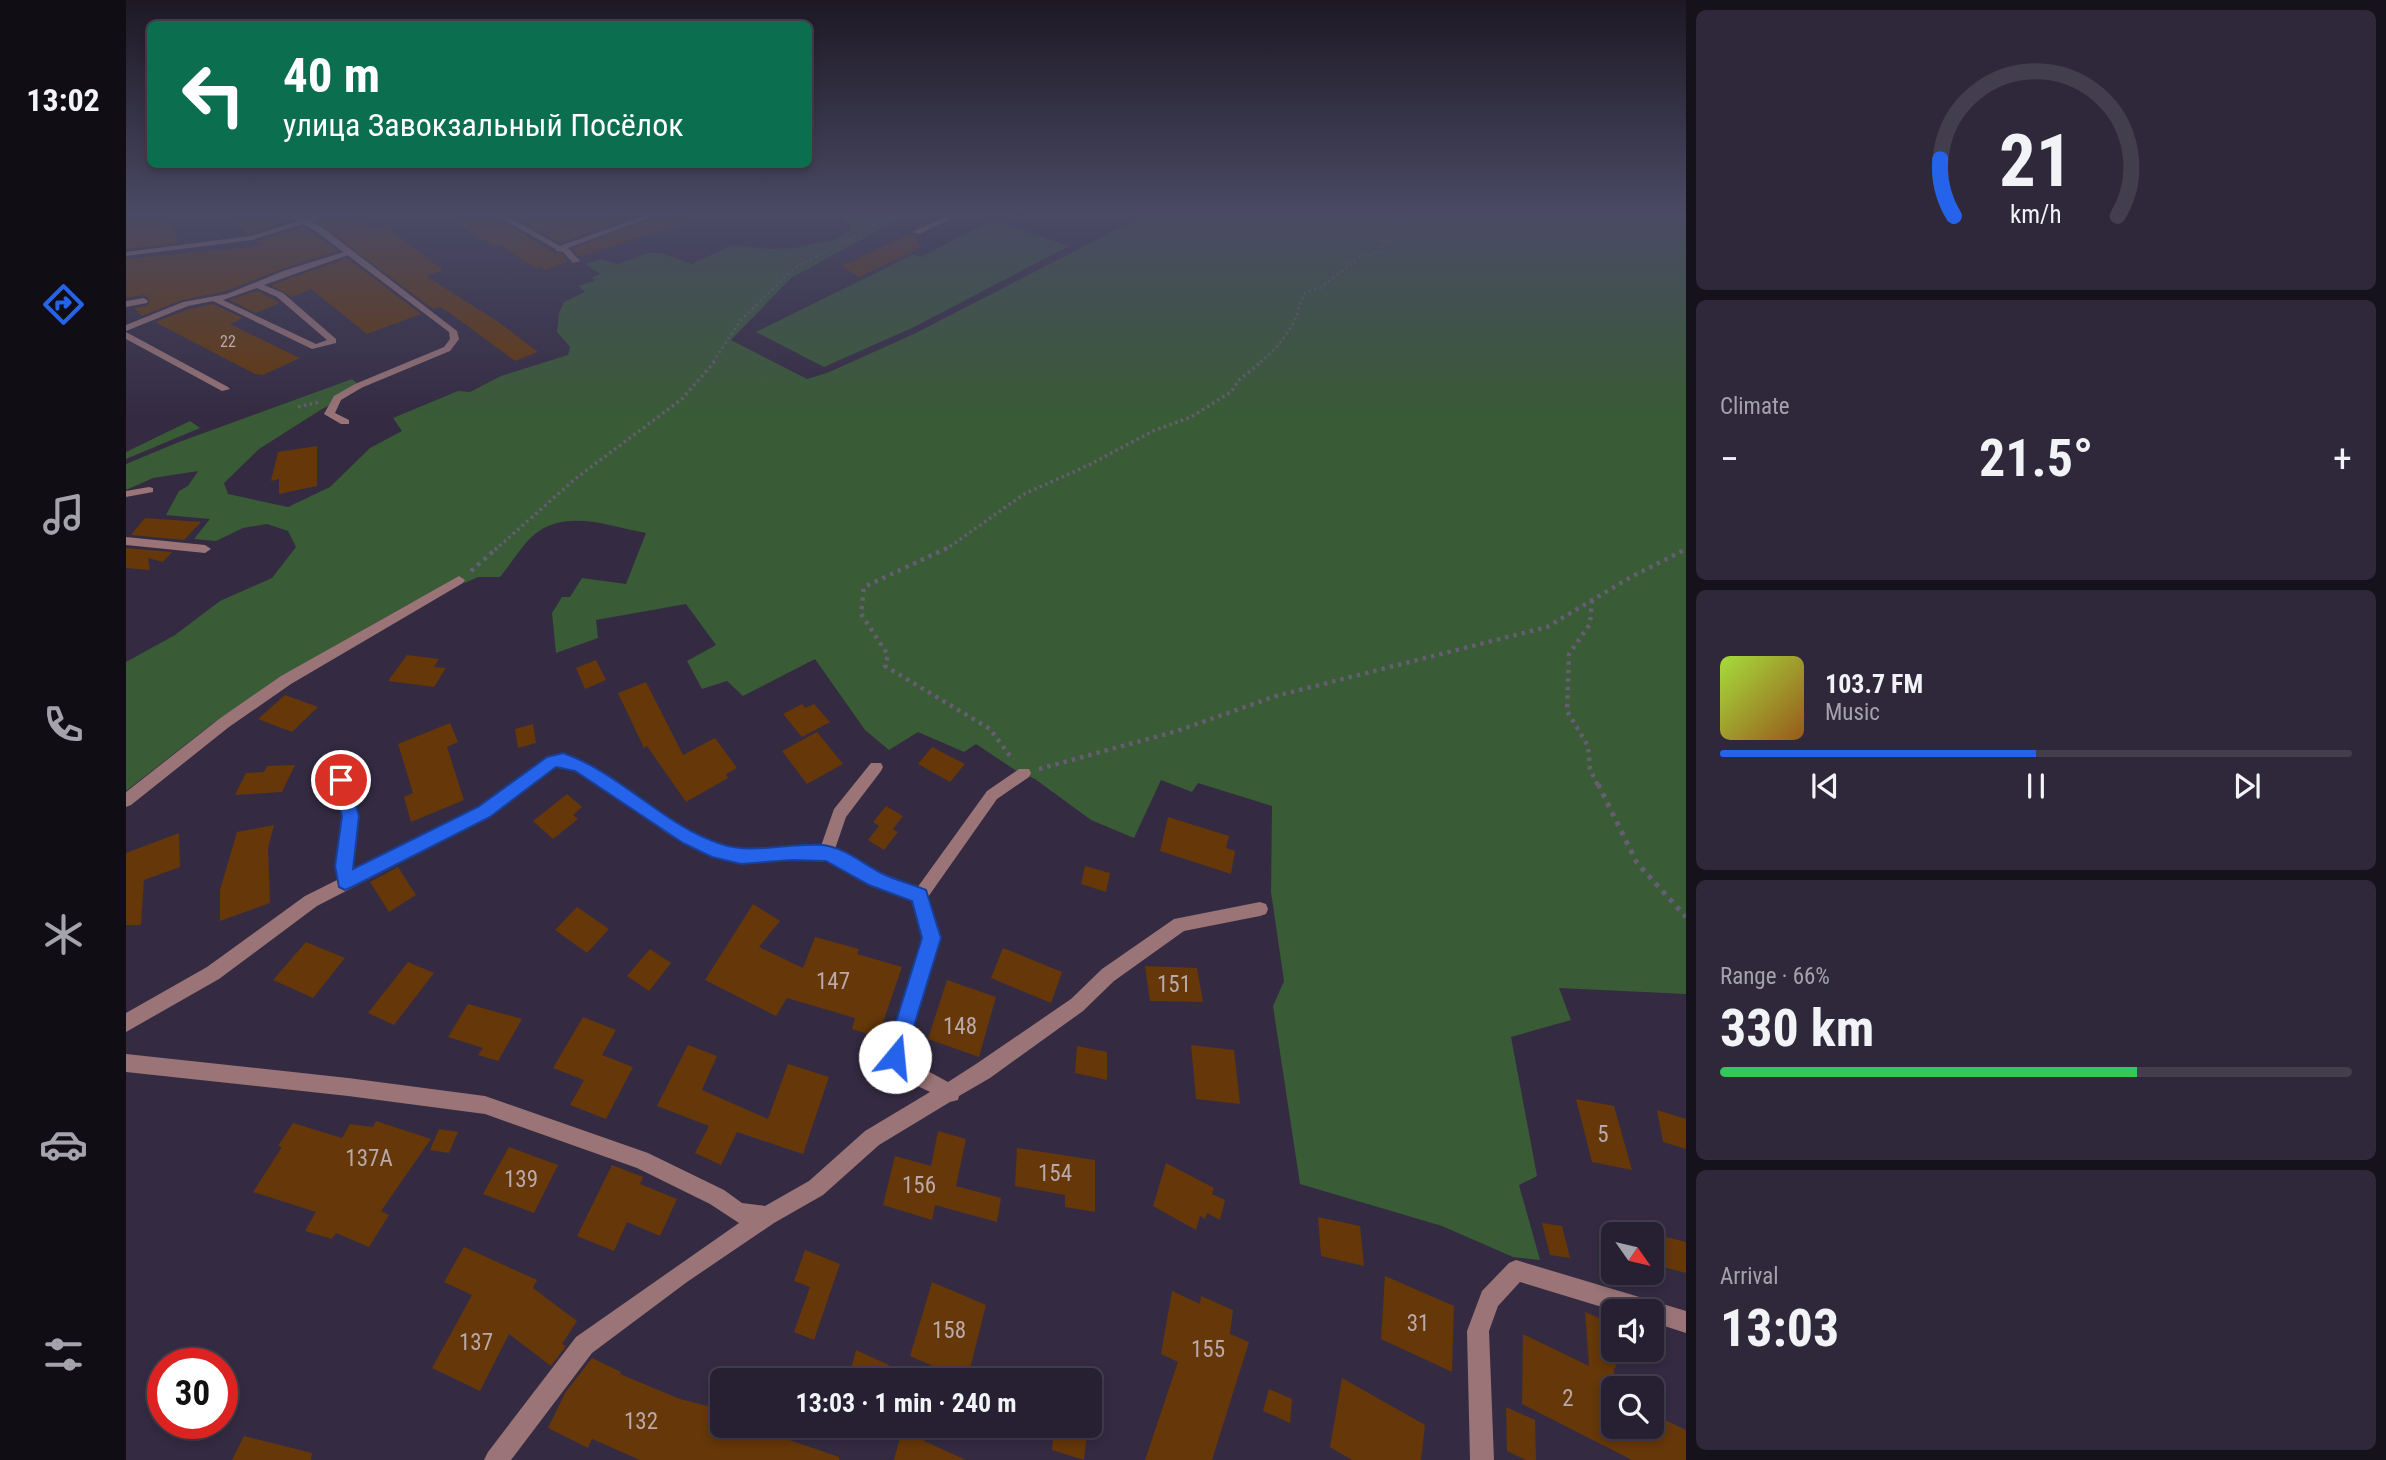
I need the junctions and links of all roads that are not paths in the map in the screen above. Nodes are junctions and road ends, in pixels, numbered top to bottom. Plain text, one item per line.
1 (268, 281) edge
2 (387, 281) edge
3 (257, 285) junction
4 (215, 299) junction
5 (144, 301) dead end
6 (126, 304) edge
7 (126, 328) edge
8 (126, 335) edge
9 (225, 389) dead end
10 (345, 422) dead end
11 (149, 490) dead end
12 (126, 494) edge
13 (126, 541) edge
14 (205, 549) dead end
15 (458, 580) road end
16 (876, 766) dead end
17 (1024, 774) road end
18 (341, 780) dead end
19 (126, 801) edge
20 (826, 853) junction
21 (345, 882) junction
22 (920, 896) junction
23 (1260, 909) dead end
24 (126, 1023) edge
25 (126, 1063) edge
26 (951, 1093) junction
27 (767, 1216) junction
28 (1612, 1299) edge
29 (1664, 1315) edge
30 (1686, 1322) edge
31 (496, 1460) edge
32 (1482, 1460) edge

1 - 3 street
2 - 10 street
3 - 4 street
3 - 4 street
4 - 7 street
5 - 6 street
8 - 9 street
11 - 12 street
13 - 14 street
15 - 19 street
16 - 20 street
17 - 22 street
18 - 21 street
20 - 21 street
20 - 22 street
21 - 24 street
22 - 26 street
23 - 26 street
25 - 27 street
26 - 27 street
27 - 31 street
28 - 32 street
29 - 30 street

